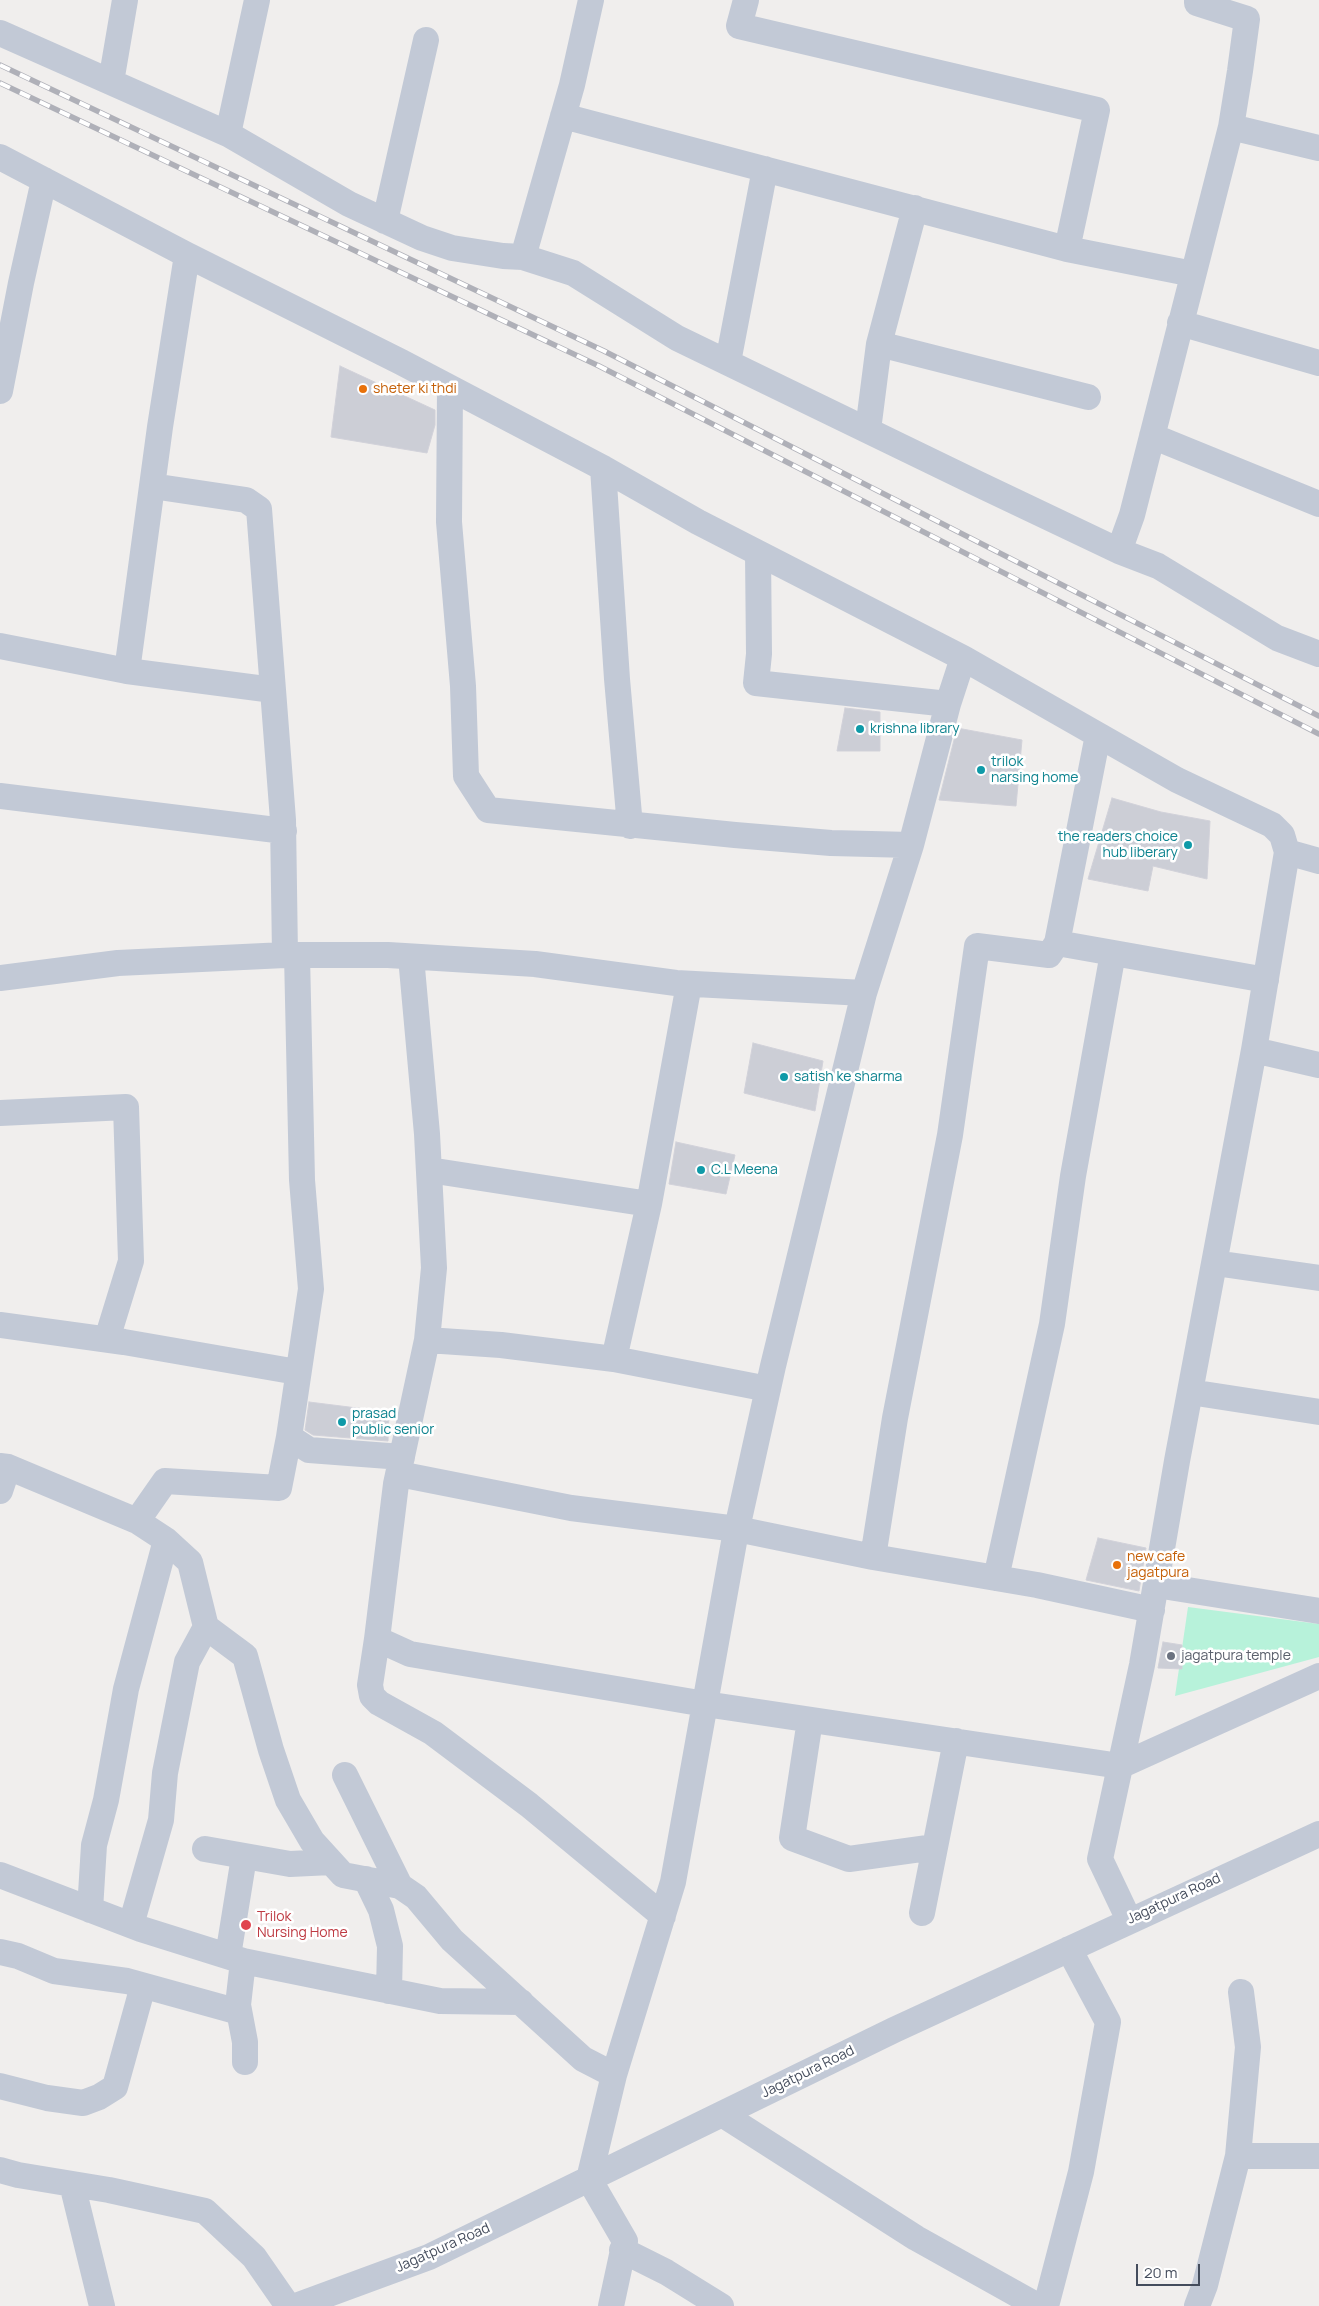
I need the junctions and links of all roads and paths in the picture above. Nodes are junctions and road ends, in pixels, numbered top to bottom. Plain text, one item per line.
1 (125, 0) edge
2 (258, 0) edge
3 (591, 0) edge
4 (746, 0) edge
5 (1197, 0) edge
6 (0, 33) edge
7 (426, 40) dead end
8 (111, 82) junction
9 (563, 116) junction
10 (1230, 126) junction
11 (228, 134) junction
12 (1319, 148) edge
13 (0, 156) edge
14 (765, 169) junction
15 (44, 180) junction
16 (915, 208) junction
17 (385, 221) junction
18 (1067, 249) junction
19 (186, 255) junction
20 (523, 256) junction
21 (1193, 274) junction
22 (1180, 323) junction
23 (878, 344) junction
24 (728, 362) junction
25 (1319, 363) edge
26 (450, 389) junction
27 (0, 391) edge
28 (1088, 397) dead end
29 (868, 430) junction
30 (1152, 436) junction
31 (603, 468) junction
32 (152, 486) junction
33 (1319, 504) edge
34 (1119, 551) junction
35 (758, 553) junction
36 (0, 646) edge
37 (1319, 654) edge
38 (963, 658) junction
39 (127, 671) junction
40 (273, 690) junction
41 (948, 704) junction
42 (1098, 735) junction
43 (0, 796) edge
44 (630, 826) junction
45 (284, 831) junction
46 (911, 844) junction
47 (1287, 852) junction
48 (1319, 861) edge
49 (1057, 942) junction
50 (1113, 953) junction
51 (291, 955) junction
52 (411, 957) junction
53 (0, 978) edge
54 (1266, 980) junction
55 (689, 984) junction
56 (864, 994) junction
57 (1254, 1050) junction
58 (1319, 1065) edge
59 (0, 1114) edge
60 (428, 1170) junction
61 (650, 1204) junction
62 (1215, 1262) junction
63 (1319, 1278) edge
64 (0, 1325) edge
65 (108, 1340) junction
66 (427, 1340) junction
67 (614, 1359) junction
68 (298, 1372) junction
69 (768, 1389) junction
70 (1190, 1392) junction
71 (1319, 1412) edge
72 (289, 1437) junction
73 (400, 1465) junction
74 (4, 1466) edge
75 (0, 1491) edge
76 (137, 1521) junction
77 (737, 1530) junction
78 (166, 1540) junction
79 (872, 1556) junction
80 (996, 1578) junction
81 (1154, 1597) junction
82 (1319, 1611) edge
83 (206, 1627) junction
84 (377, 1639) junction
85 (1319, 1676) edge
86 (705, 1704) junction
87 (810, 1720) junction
88 (956, 1741) junction
89 (1120, 1766) junction
90 (345, 1775) dead end
91 (1319, 1834) edge
92 (935, 1847) junction
93 (205, 1850) dead end
94 (244, 1857) junction
95 (331, 1862) junction
96 (0, 1875) edge
97 (366, 1879) junction
98 (400, 1886) junction
99 (90, 1910) junction
100 (922, 1913) dead end
101 (663, 1916) junction
102 (1129, 1920) junction
103 (131, 1925) junction
104 (1069, 1948) junction
105 (0, 1952) edge
106 (236, 1959) junction
107 (143, 1986) junction
108 (389, 1991) junction
109 (1241, 1992) dead end
110 (521, 2002) junction
111 (239, 2012) junction
112 (246, 2062) dead end
113 (614, 2075) junction
114 (0, 2086) edge
115 (722, 2114) junction
116 (1238, 2156) junction
117 (1319, 2156) edge
118 (0, 2170) edge
119 (589, 2179) junction
120 (72, 2184) junction
121 (622, 2250) junction
122 (102, 2306) edge
123 (288, 2306) edge
124 (296, 2306) edge
125 (611, 2306) edge
126 (721, 2306) edge
127 (1038, 2306) edge
128 (1046, 2306) edge
129 (1197, 2306) edge

1 - 8 street
2 - 11 street
3 - 9 street
4 - 18 street
5 - 10 street
6 - 8 street
7 - 17 street
8 - 11 street
9 - 14 street
9 - 20 street
10 - 12 street
10 - 21 street
11 - 17 street
13 - 15 street
14 - 16 street
14 - 24 street
15 - 19 street
15 - 27 street
16 - 18 street
16 - 23 street
17 - 20 street
18 - 21 street
19 - 26 street
19 - 32 street
20 - 24 street
21 - 22 street
22 - 25 street
22 - 30 street
23 - 28 street
23 - 29 street
24 - 29 street
26 - 31 street
26 - 44 street
29 - 34 street
30 - 33 street
30 - 34 street
31 - 35 street
31 - 44 street
32 - 39 street
32 - 40 street
34 - 37 street
35 - 38 street
35 - 41 street
36 - 39 street
38 - 41 street
38 - 42 street
39 - 40 street
40 - 45 street
41 - 46 street
42 - 47 street
42 - 49 street
43 - 45 street
44 - 46 street
45 - 51 street
46 - 56 street
47 - 48 street
47 - 54 street
49 - 50 street
49 - 79 street
50 - 54 street
50 - 80 street
51 - 52 street
51 - 53 street
51 - 68 street
52 - 55 street
52 - 60 street
54 - 57 street
55 - 56 street
55 - 61 street
56 - 69 street
57 - 58 street
57 - 62 street
59 - 65 street
60 - 61 street
60 - 66 street
61 - 67 street
62 - 63 street
62 - 70 street
64 - 65 street
65 - 68 street
66 - 67 street
66 - 73 street
67 - 69 street
68 - 72 street
69 - 77 street
70 - 71 street
70 - 81 street
72 - 73 street
72 - 76 street
73 - 77 street
73 - 84 street
74 - 75 street
74 - 76 street
76 - 78 street
77 - 79 street
77 - 86 street
78 - 83 street
78 - 99 street
79 - 80 street
80 - 81 street
81 - 82 street
81 - 89 street
83 - 95 street
83 - 103 street
84 - 86 street
84 - 101 street
85 - 89 street
86 - 87 street
86 - 101 street
87 - 88 street
87 - 92 street
88 - 89 street
88 - 92 street
89 - 102 street
90 - 98 street
91 - 102 street, Jagatpura Road
92 - 100 street
93 - 94 street
94 - 95 street
94 - 106 street
95 - 97 street
96 - 99 street
97 - 98 street
97 - 108 street
98 - 110 street
99 - 103 street
101 - 113 street
102 - 104 street, Jagatpura Road
103 - 106 street
104 - 115 street, Jagatpura Road
104 - 128 street
105 - 107 street
106 - 108 street
106 - 111 street
107 - 111 street
107 - 114 street
108 - 110 street
109 - 116 street
110 - 113 street
111 - 112 street
113 - 119 street
115 - 119 street, Jagatpura Road
115 - 127 street
116 - 117 street
116 - 129 street
118 - 120 street
119 - 121 street
119 - 124 street, Jagatpura Road
120 - 122 street
120 - 123 street
121 - 125 street
121 - 126 street

